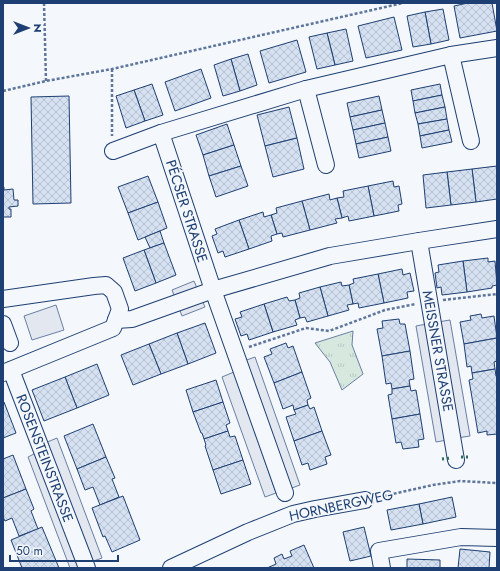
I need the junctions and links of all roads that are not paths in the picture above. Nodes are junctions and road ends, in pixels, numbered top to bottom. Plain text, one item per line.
1 (497, 48) edge
2 (451, 55) junction
3 (306, 89) junction
4 (162, 133) junction
5 (471, 141) dead end
6 (112, 151) road end
7 (326, 165) dead end
8 (497, 229) edge
9 (419, 241) junction
10 (213, 290) junction
11 (3, 299) edge
12 (116, 320) junction
13 (3, 324) edge
14 (10, 343) dead end
15 (7, 372) edge
16 (456, 460) dead end
17 (285, 493) dead end
18 (364, 500) road end
19 (497, 538) edge
20 (87, 568) edge
21 (171, 568) edge
22 (382, 568) edge

1 - 2 street
2 - 3 street
2 - 5 street
3 - 4 street
3 - 7 street
4 - 6 street
4 - 10 street, PÉCSER STRASSE
8 - 9 street
9 - 10 street
9 - 16 street, MEISSNER STRASSE
10 - 12 street
10 - 17 street
11 - 12 street
12 - 15 street, ROSENSTEINSTRASSE
13 - 14 street
15 - 20 street, ROSENSTEINSTRASSE
18 - 21 street, HORNBERGWEG
19 - 22 street

